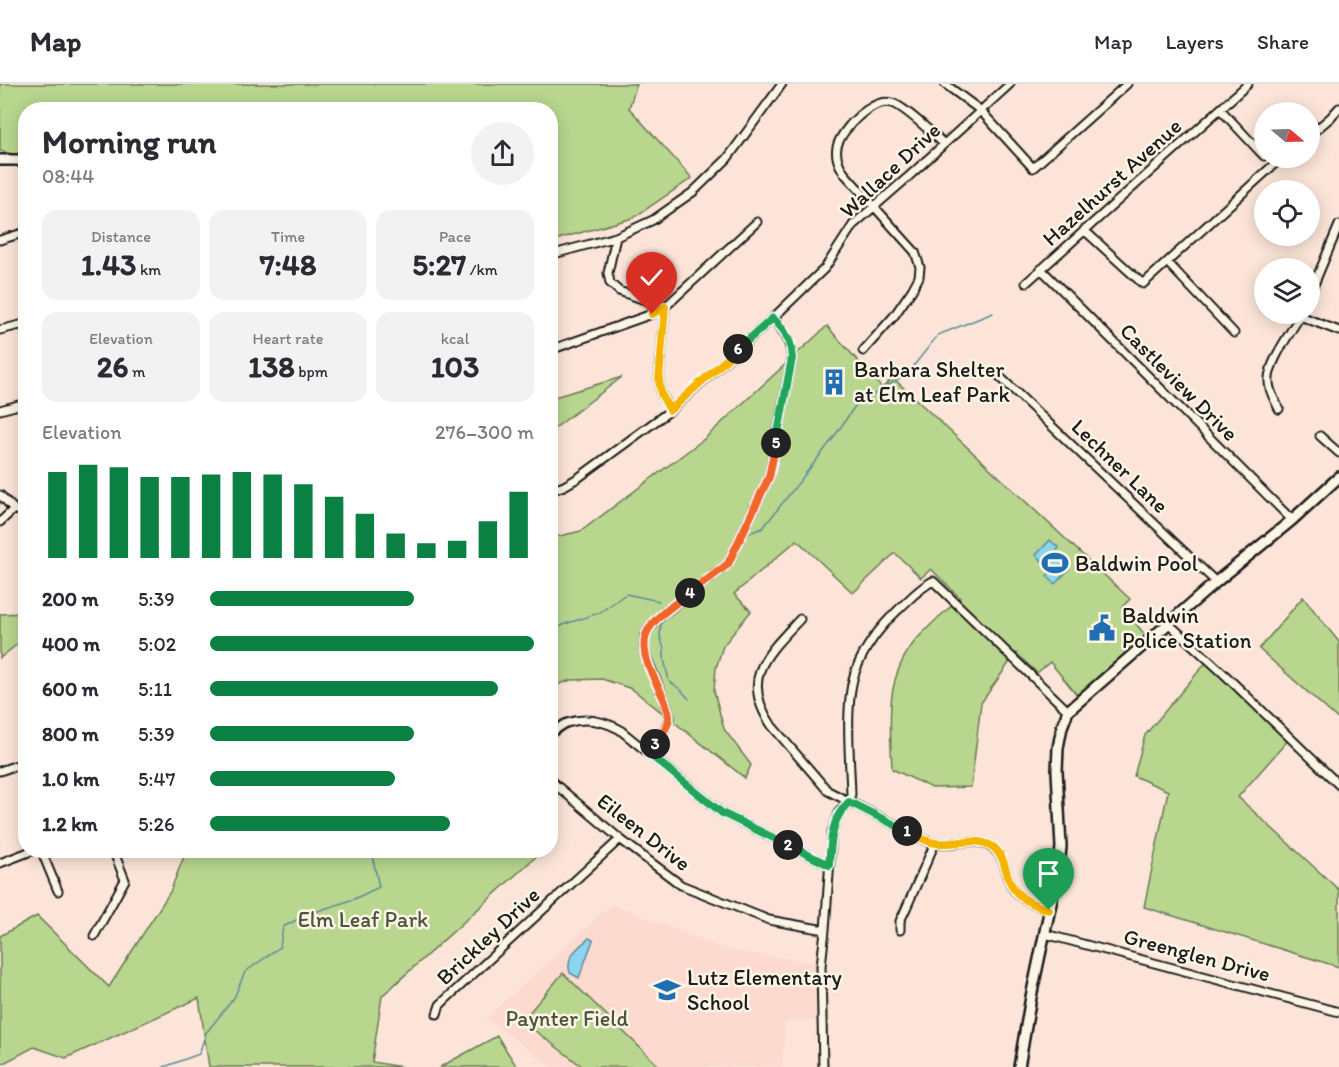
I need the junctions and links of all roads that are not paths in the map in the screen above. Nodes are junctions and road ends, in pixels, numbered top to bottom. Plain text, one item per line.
1 (945, 84) edge
2 (1010, 84) edge
3 (1127, 84) edge
4 (1248, 84) edge
5 (777, 86) edge
6 (1339, 108) edge
7 (980, 110) junction
8 (1221, 110) junction
9 (1320, 126) edge
10 (944, 144) junction
11 (1254, 145) edge
12 (0, 160) edge
13 (18, 160) edge
14 (1269, 168) edge
15 (873, 206) junction
16 (757, 222) dead end
17 (1339, 225) edge
18 (1084, 230) junction
19 (18, 234) edge
20 (616, 237) junction
21 (0, 240) edge
22 (1339, 248) edge
23 (1329, 249) junction
24 (558, 253) edge
25 (1167, 262) junction
26 (1041, 269) junction
27 (1320, 270) edge
28 (1026, 283) dead end
29 (665, 307) junction
30 (773, 318) junction
31 (1320, 323) edge
32 (18, 324) edge
33 (1295, 324) edge
34 (0, 330) edge
35 (1339, 331) edge
36 (1234, 333) dead end
37 (558, 347) edge
38 (862, 351) dead end
39 (999, 376) dead end
40 (18, 405) edge
41 (1279, 409) dead end
42 (0, 410) edge
43 (670, 410) junction
44 (1320, 436) dead end
45 (1339, 453) edge
46 (1339, 477) edge
47 (558, 488) edge
48 (0, 495) edge
49 (14, 509) junction
50 (18, 511) edge
51 (1292, 520) junction
52 (0, 522) edge
53 (1216, 582) junction
54 (800, 619) dead end
55 (1168, 623) junction
56 (1068, 711) junction
57 (558, 728) edge
58 (648, 753) junction
59 (18, 765) edge
60 (0, 771) edge
61 (1339, 785) edge
62 (558, 787) edge
63 (849, 802) junction
64 (620, 838) junction
65 (935, 843) junction
66 (18, 856) edge
67 (44, 858) edge
68 (116, 858) edge
69 (0, 863) edge
70 (829, 865) junction
71 (58, 891) dead end
72 (1049, 910) junction
73 (825, 930) junction
74 (900, 930) dead end
75 (1045, 934) junction
76 (94, 936) dead end
77 (1339, 1012) edge
78 (437, 1014) dead end
79 (823, 1067) edge
80 (1019, 1067) edge

1 - 7 street
2 - 7 street, Wallace Drive
3 - 7 street
4 - 8 street, Hazelhurst Avenue
5 - 20 street
6 - 9 street
7 - 10 street, Wallace Drive
8 - 11 street
8 - 18 street, Hazelhurst Avenue
10 - 15 street, Wallace Drive
10 - 15 street
12 - 13 street
14 - 25 street
15 - 30 street, Wallace Drive
15 - 38 street
16 - 29 street
17 - 23 street
18 - 25 street
18 - 26 street, Hazelhurst Avenue
19 - 21 street
20 - 24 street
20 - 29 street
22 - 23 street
23 - 27 street
25 - 36 street
26 - 28 street, Hazelhurst Avenue
26 - 51 street, Castleview Drive
29 - 37 street
29 - 43 street
30 - 43 street, Wallace Drive
30 - 58 street
31 - 35 street
32 - 34 street
33 - 41 street
39 - 53 street, Lechner Lane
40 - 42 street
43 - 47 street, Wallace Drive
44 - 45 street
46 - 51 street
48 - 49 street
49 - 50 street
49 - 52 street
51 - 53 street
53 - 55 street
54 - 63 street
55 - 56 street
55 - 61 street
56 - 63 street
56 - 72 street
57 - 58 street
58 - 70 street
59 - 60 street
62 - 64 street, Eileen Drive
63 - 65 street
63 - 70 street
64 - 73 street, Eileen Drive
64 - 78 street, Brickley Drive
65 - 72 street
65 - 74 street
66 - 69 street
67 - 71 street
68 - 76 street
70 - 73 street
72 - 75 street
73 - 79 street
75 - 77 street, Greenglen Drive
75 - 80 street

